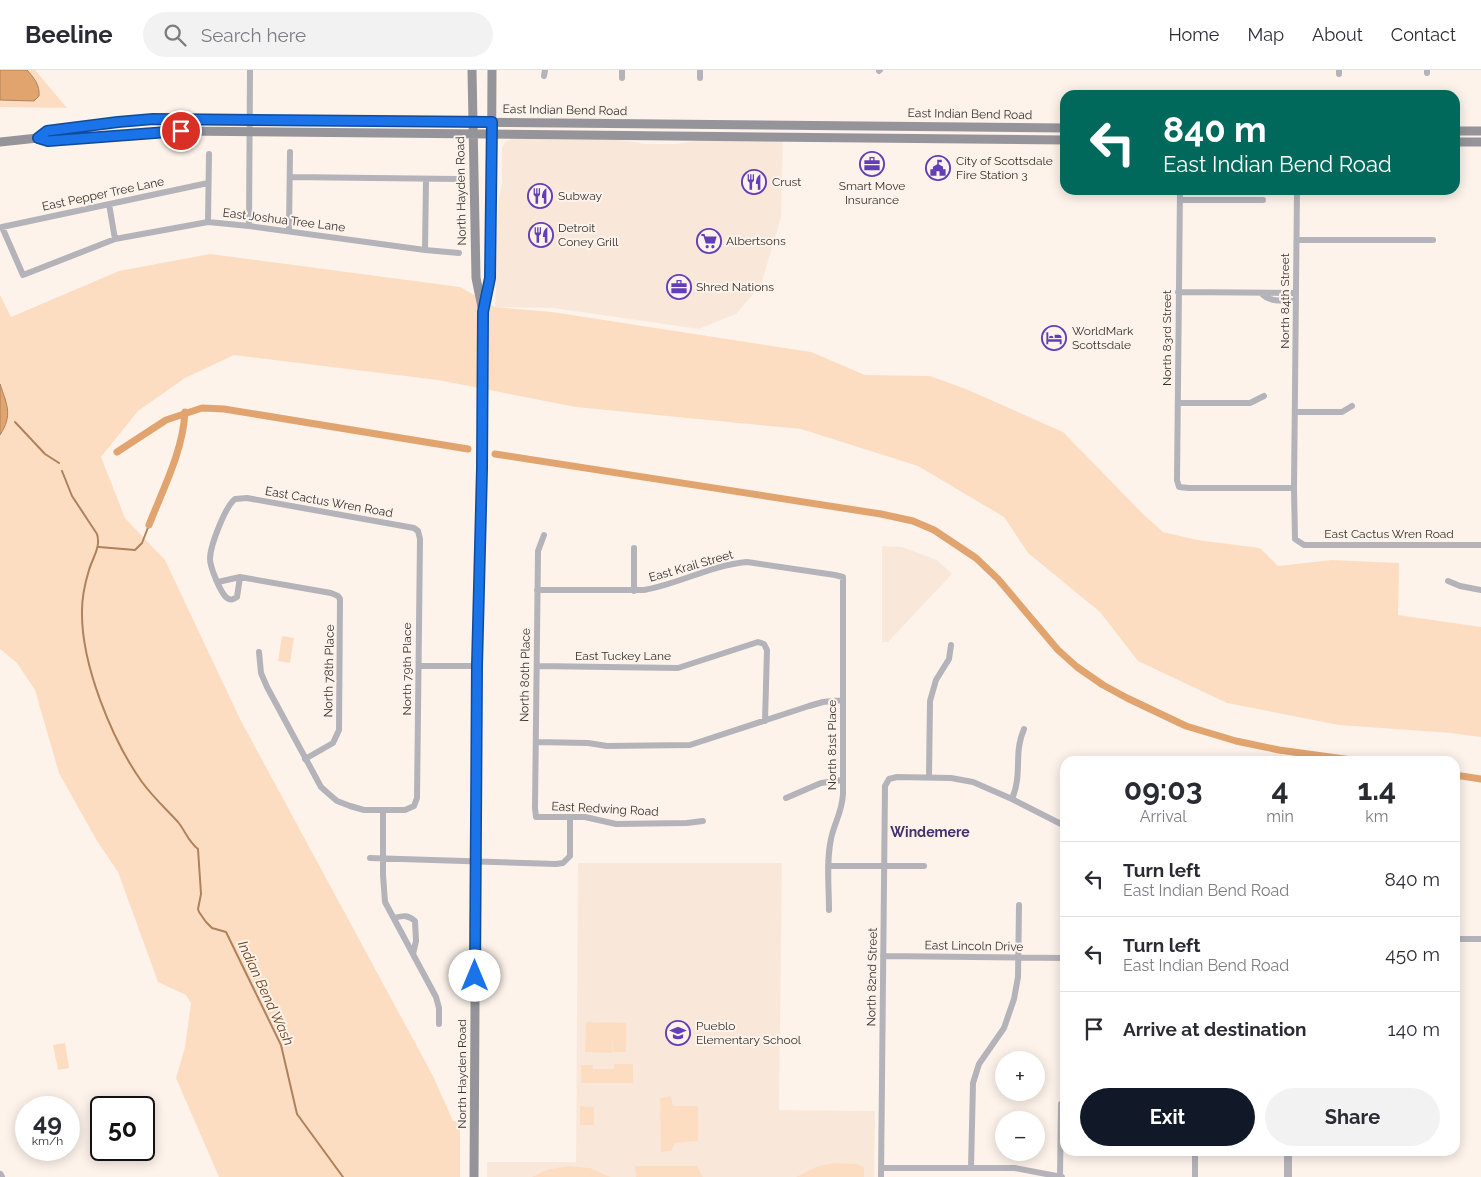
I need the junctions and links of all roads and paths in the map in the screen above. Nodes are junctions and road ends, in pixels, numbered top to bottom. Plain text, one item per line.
1 (250, 70) edge
2 (472, 70) edge
3 (492, 70) edge
4 (622, 70) edge
5 (700, 70) edge
6 (622, 78) dead end
7 (700, 78) dead end
8 (250, 119) junction
9 (472, 122) junction
10 (492, 122) junction
11 (1060, 128) edge
12 (1460, 130) edge
13 (1481, 130) edge
14 (250, 132) junction
15 (492, 134) junction
16 (472, 135) junction
17 (38, 138) junction
18 (1060, 140) edge
19 (0, 142) edge
20 (1460, 142) edge
21 (1481, 142) edge
22 (290, 152) dead end
23 (209, 154) dead end
24 (290, 177) junction
25 (426, 178) junction
26 (457, 179) dead end
27 (208, 183) junction
28 (1180, 195) edge
29 (1297, 195) edge
30 (1180, 200) junction
31 (1263, 200) dead end
32 (109, 204) junction
33 (208, 222) junction
34 (249, 226) junction
35 (289, 231) junction
36 (115, 239) junction
37 (1297, 240) junction
38 (1433, 240) dead end
39 (425, 250) junction
40 (459, 253) dead end
41 (23, 275) joint
42 (1178, 292) junction
43 (1261, 293) junction
44 (1296, 293) junction
45 (1296, 301) junction
46 (483, 312) junction
47 (1264, 396) dead end
48 (1178, 403) junction
49 (1352, 406) dead end
50 (1294, 412) junction
51 (1294, 488) junction
52 (418, 531) joint
53 (544, 535) dead end
54 (1298, 543) joint
55 (1481, 546) edge
56 (634, 548) dead end
57 (240, 577) junction
58 (843, 578) joint
59 (1448, 581) dead end
60 (218, 582) junction
61 (537, 590) junction
62 (1481, 590) edge
63 (634, 591) junction
64 (951, 645) dead end
65 (259, 652) dead end
66 (418, 666) junction
67 (477, 666) junction
68 (537, 666) junction
69 (843, 700) junction
70 (765, 721) junction
71 (1024, 729) dead end
72 (536, 742) junction
73 (305, 759) junction
74 (929, 777) junction
75 (843, 780) junction
76 (786, 798) dead end
77 (1012, 799) junction
78 (383, 810) junction
79 (536, 817) joint
80 (570, 817) junction
81 (703, 821) dead end
82 (1060, 823) edge
83 (370, 858) dead end
84 (383, 859) junction
85 (475, 862) junction
86 (828, 866) junction
87 (886, 866) junction
88 (924, 866) dead end
89 (1019, 905) dead end
90 (829, 910) dead end
91 (394, 918) junction
92 (1460, 939) edge
93 (1481, 939) edge
94 (413, 954) junction
95 (883, 956) junction
96 (1018, 958) junction
97 (1060, 958) edge
98 (439, 1024) dead end
99 (1061, 1156) edge
100 (1195, 1156) edge
101 (1288, 1156) edge
102 (881, 1168) junction
103 (971, 1168) junction
104 (474, 1177) edge
105 (881, 1177) edge
106 (1061, 1177) edge
107 (1195, 1177) edge
108 (1288, 1177) edge

1 - 8 street
2 - 9 main road, North Hayden Road
3 - 10 main road, North Hayden Road
4 - 6 street
5 - 7 street
8 - 9 main road, East Indian Bend Road
8 - 14 street
8 - 17 main road, East Indian Bend Road
9 - 10 main road, East Indian Bend Road
9 - 16 main road, North Hayden Road
10 - 11 main road, East Indian Bend Road
10 - 15 main road, North Hayden Road
12 - 13 main road
14 - 16 main road, East Indian Bend Road
14 - 17 main road, East Indian Bend Road
14 - 34 street
15 - 16 main road, East Indian Bend Road
15 - 18 main road, East Indian Bend Road
15 - 46 main road, North Hayden Road
16 - 46 main road, North Hayden Road
17 - 19 main road, East Indian Bend Road
20 - 21 main road
22 - 24 street
23 - 27 street
24 - 25 street
24 - 35 street
25 - 26 street
25 - 39 street
27 - 32 street, East Pepper Tree Lane
27 - 33 street
28 - 30 street, North 83rd Street
29 - 37 street, North 84th Street
30 - 31 street
30 - 42 street, North 83rd Street
32 - 36 street
32 - 41 street, East Pepper Tree Lane
33 - 34 street, East Joshua Tree Lane
33 - 36 street, East Joshua Tree Lane
34 - 35 street, East Joshua Tree Lane
35 - 39 street, East Joshua Tree Lane
36 - 41 street, East Joshua Tree Lane
37 - 38 street
37 - 44 street, North 84th Street
39 - 40 street, East Joshua Tree Lane
42 - 43 street
42 - 48 street, North 83rd Street
43 - 44 street
43 - 45 street
44 - 45 street, North 84th Street
45 - 50 street, North 84th Street
46 - 67 main road, North Hayden Road
47 - 48 street
48 - 51 street, North 83rd Street
49 - 50 street
50 - 51 street, North 84th Street
51 - 54 street, North 84th Street
52 - 60 street, East Cactus Wren Road
52 - 66 street, North 79th Place
53 - 61 street, North 80th Place
54 - 55 street, East Cactus Wren Road
56 - 63 street, East Krail Street
57 - 60 street
57 - 60 street
57 - 73 street, North 78th Place
58 - 63 street, East Krail Street
58 - 69 street, North 81st Place
59 - 62 street
61 - 63 street, East Krail Street
61 - 68 street, North 80th Place
64 - 74 street
65 - 73 street
66 - 67 street
66 - 78 street, North 79th Place
67 - 85 main road, North Hayden Road
68 - 70 street, East Tuckey Lane
68 - 72 street, North 80th Place
69 - 70 street
69 - 75 street, North 81st Place
70 - 72 street
71 - 77 street
72 - 79 street, North 80th Place
73 - 78 street
74 - 77 street
74 - 87 street, North 82nd Street
75 - 76 street
75 - 86 street, North 81st Place
77 - 82 street
78 - 84 street
79 - 80 street, East Redwing Road
80 - 81 street, East Redwing Road
80 - 85 street
83 - 84 street
84 - 85 street
84 - 91 street
85 - 104 main road, North Hayden Road
86 - 87 street
86 - 90 street, North 81st Place
87 - 88 street
87 - 95 street, North 82nd Street
89 - 96 street
91 - 94 street
91 - 94 street
92 - 93 street
94 - 98 street
95 - 96 street, East Lincoln Drive
95 - 102 street, North 82nd Street
96 - 97 street, East Lincoln Drive
96 - 103 street
99 - 106 street
100 - 107 street
101 - 108 street
102 - 103 street
102 - 105 street, North 82nd Street
103 - 106 street

